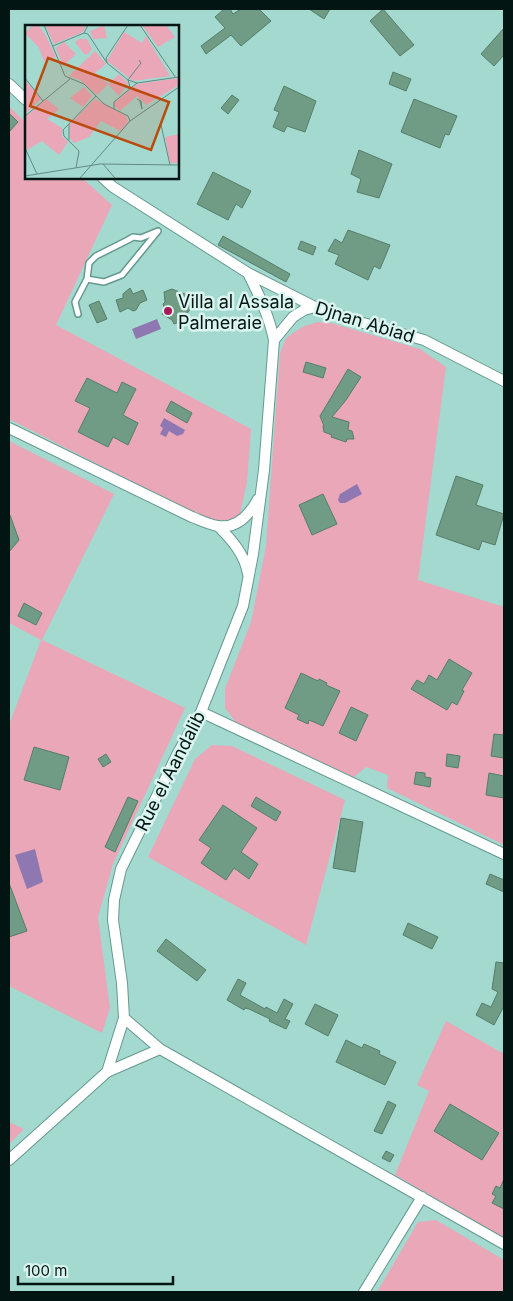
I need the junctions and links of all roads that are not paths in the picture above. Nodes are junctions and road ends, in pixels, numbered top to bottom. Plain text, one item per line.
1 (9, 84) edge
2 (25, 99) edge
3 (104, 179) edge
4 (163, 220) junction
5 (158, 231) junction
6 (248, 273) junction
7 (87, 279) junction
8 (315, 307) junction
9 (78, 314) dead end
10 (274, 340) junction
11 (504, 381) edge
12 (9, 428) edge
13 (261, 494) junction
14 (219, 527) junction
15 (249, 580) junction
16 (200, 712) junction
17 (504, 854) edge
18 (124, 1018) junction
19 (160, 1049) junction
20 (107, 1072) junction
21 (9, 1160) edge
22 (422, 1197) junction
23 (504, 1244) edge
24 (364, 1292) edge

1 - 2 street
3 - 4 street, Djnan Abiad
4 - 5 lane
4 - 6 street, Djnan Abiad
5 - 7 lane
5 - 7 lane
6 - 8 street, Djnan Abiad
6 - 10 street, Rue el Aandalib
7 - 9 lane
8 - 10 street
8 - 11 street, Djnan Abiad
10 - 13 street, Rue el Aandalib
12 - 14 street
13 - 14 street
13 - 15 street, Rue el Aandalib
14 - 15 street
15 - 16 street, Rue el Aandalib
16 - 17 street
16 - 18 street, Rue el Aandalib
18 - 19 street
18 - 20 street, Rue el Aandalib
19 - 20 street
19 - 22 street
20 - 21 street
22 - 23 street
22 - 24 street

